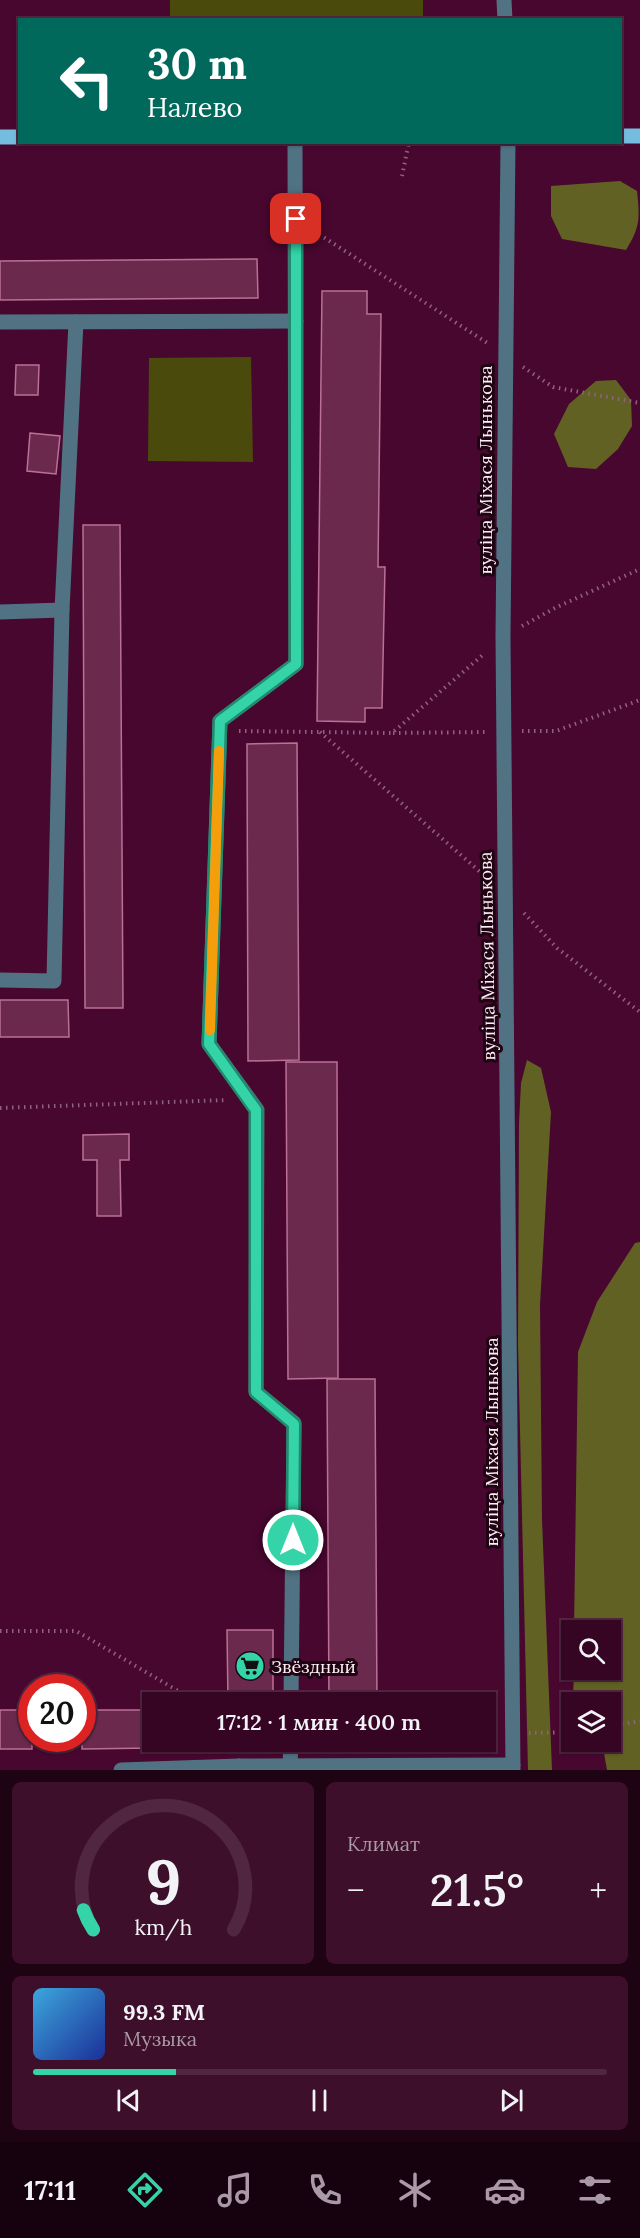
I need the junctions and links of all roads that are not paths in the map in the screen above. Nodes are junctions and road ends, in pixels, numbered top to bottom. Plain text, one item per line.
1 (504, 0) edge
2 (505, 18) edge
3 (622, 136) edge
4 (640, 136) edge
5 (0, 137) edge
6 (18, 137) edge
7 (295, 144) edge
8 (508, 144) edge
9 (296, 321) junction
10 (0, 322) edge
11 (76, 322) junction
12 (62, 610) junction
13 (0, 612) edge
14 (0, 980) edge
15 (291, 1692) edge
16 (291, 1752) edge
17 (290, 1766) junction
18 (239, 1768) edge
19 (513, 1768) edge
20 (121, 1770) edge

1 - 2 street
3 - 4 main road
5 - 6 main road
7 - 9 street
8 - 19 street, вуліца Міхася Лынькова
9 - 11 street
9 - 15 street
10 - 11 street
11 - 12 street
12 - 13 street
12 - 14 street
16 - 17 street
17 - 18 street
17 - 19 street
18 - 20 street

